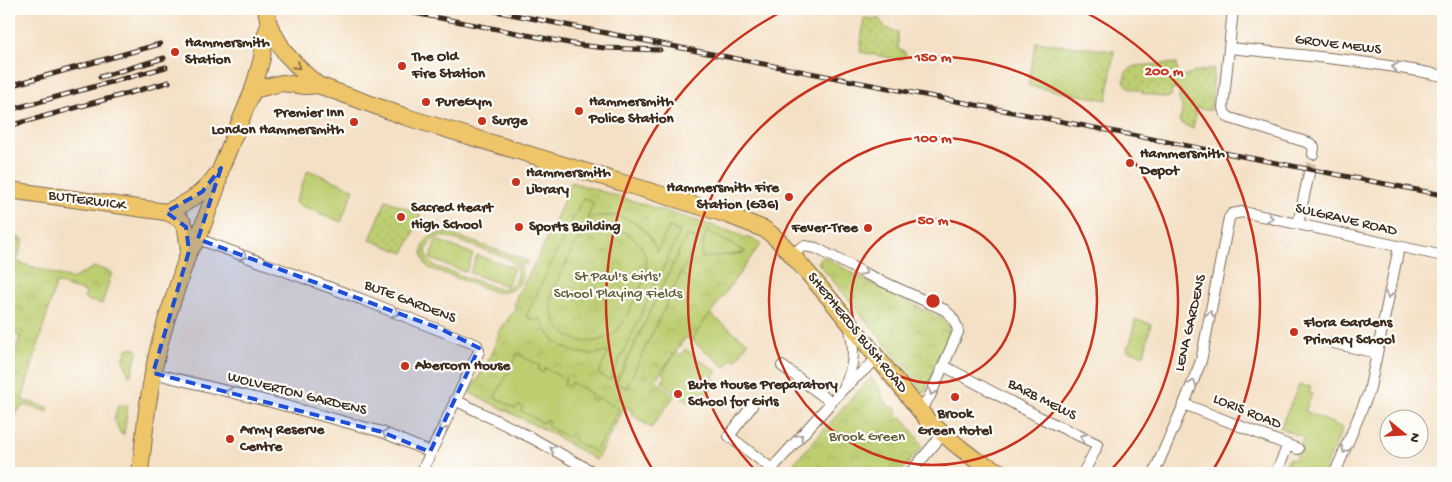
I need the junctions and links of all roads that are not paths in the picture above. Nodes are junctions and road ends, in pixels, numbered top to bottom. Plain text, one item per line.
1 (1233, 9) edge
2 (268, 13) edge
3 (1229, 48) junction
4 (1443, 76) edge
5 (318, 84) junction
6 (257, 89) junction
7 (1314, 154) dead end
8 (221, 168) junction
9 (1310, 173) tunnel mouth
10 (9, 190) edge
11 (166, 212) junction
12 (1242, 212) joint
13 (1298, 224) junction
14 (194, 245) junction
15 (1399, 247) junction
16 (794, 256) junction
17 (1443, 256) edge
18 (848, 321) junction
19 (1333, 343) dead end
20 (1377, 353) junction
21 (878, 358) junction
22 (782, 366) dead end
23 (944, 366) junction
24 (153, 373) junction
25 (844, 388) junction
26 (455, 400) junction
27 (831, 402) junction
28 (1184, 404) junction
29 (752, 406) dead end
30 (920, 411) junction
31 (943, 434) junction
32 (1288, 445) junction
33 (1298, 449) dead end
34 (430, 452) junction
35 (770, 471) edge
36 (1277, 471) dead end
37 (140, 473) edge
38 (420, 473) edge
39 (595, 473) edge
40 (910, 473) edge
41 (1002, 473) edge
42 (1083, 473) edge
43 (1154, 473) edge
44 (1335, 473) edge

1 - 3 street
2 -> 5 main road
2 - 6 main road
4 -> 3 street, GROVE MEWS
3 - 7 street
5 - 6 main road
5 - 16 main road, SHEPHERDS BUSH ROAD
6 - 8 main road
8 - 11 main road
8 - 14 main road
9 - 13 street
10 - 11 main road, BUTTERWICK
11 - 14 main road
12 -> 13 street, SULGRAVE ROAD
28 -> 12 street, LENA GARDENS
13 - 15 street, SULGRAVE ROAD
14 - 24 main road
14 -> 26 street, BUTE GARDENS
15 - 17 street, SULGRAVE ROAD
15 -> 20 street
16 - 18 main road, SHEPHERDS BUSH ROAD
16 -> 23 street, SHEPHERDS BUSH ROAD
18 - 21 main road, SHEPHERDS BUSH ROAD
18 - 25 street
19 - 20 street
20 -> 44 street
21 - 25 street
21 - 30 main road, SHEPHERDS BUSH ROAD
22 - 27 street
23 -> 30 street, SHEPHERDS BUSH ROAD
42 -> 23 street, BARB MEWS
34 -> 24 street, WOLVERTON GARDENS
24 - 37 main road
25 - 27 street
26 -> 34 street, BUTE GARDENS
39 -> 26 street
35 -> 27 street
28 - 32 street, LORIS ROAD
28 - 43 street, LENA GARDENS
29 - 35 street
30 - 31 main road, SHEPHERDS BUSH ROAD
31 - 40 street
31 - 41 main road, SHEPHERDS BUSH ROAD
32 - 33 street, LORIS ROAD
32 - 36 street
34 - 38 street, BUTE GARDENS

